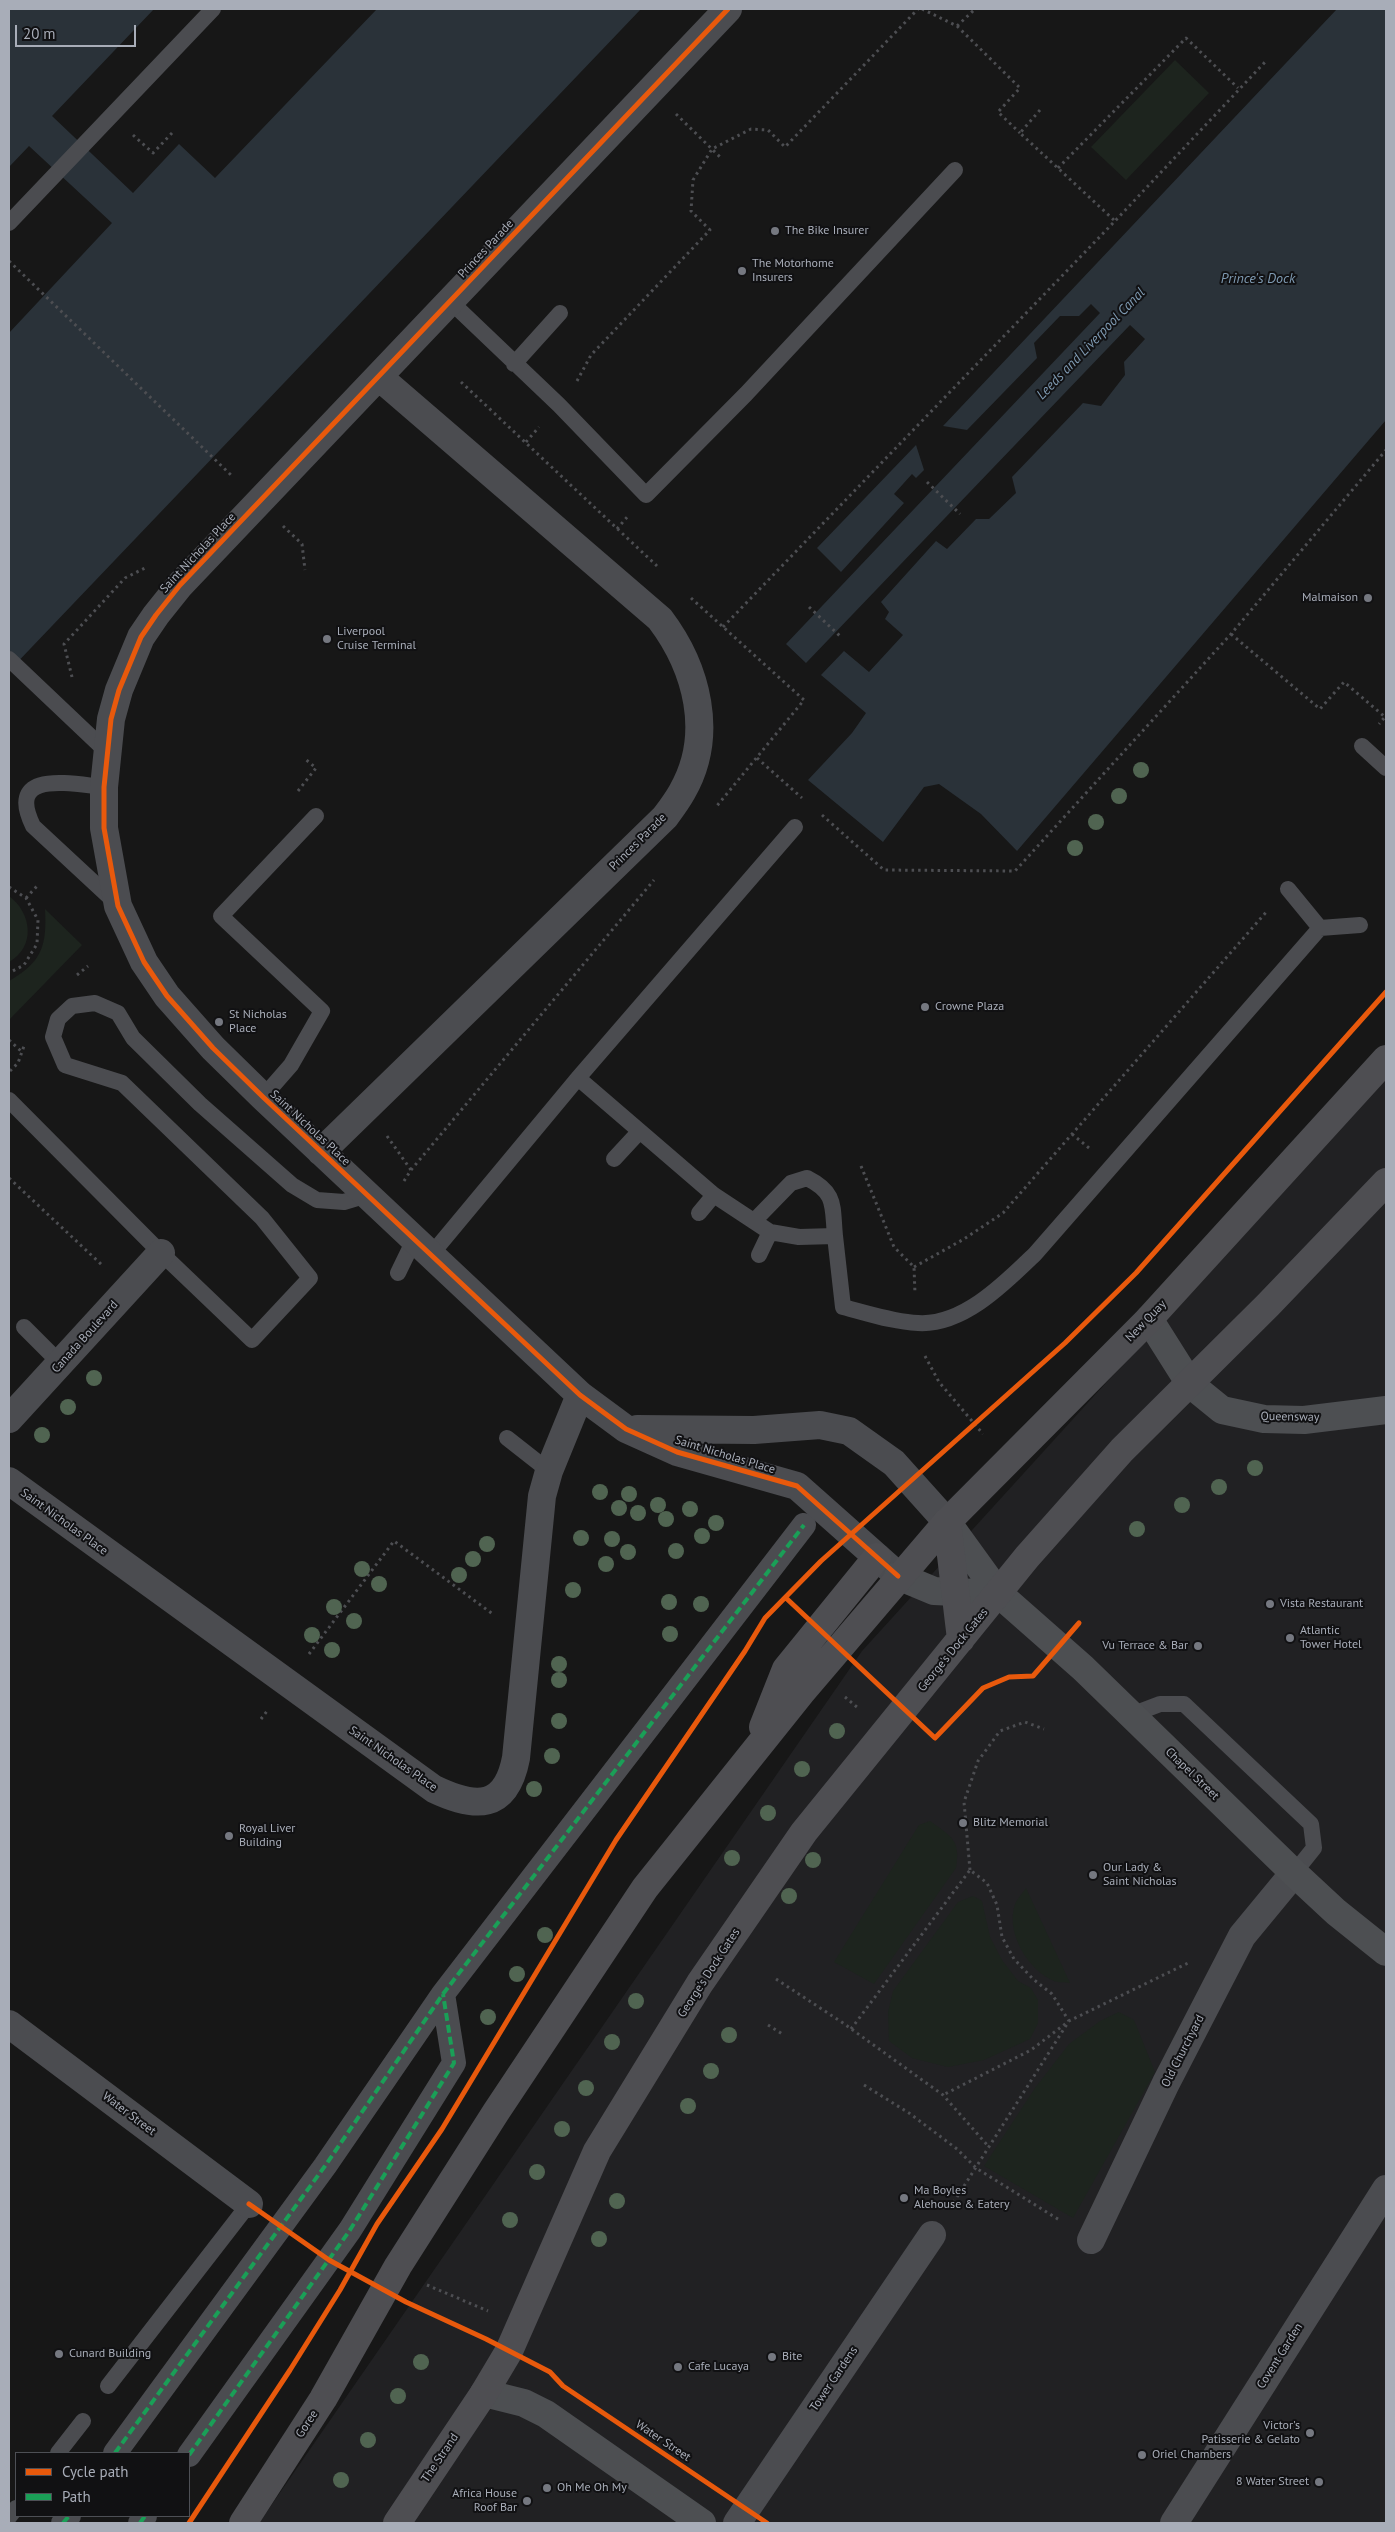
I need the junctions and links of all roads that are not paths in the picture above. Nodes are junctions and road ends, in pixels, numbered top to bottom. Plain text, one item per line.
1 (213, 9) edge
2 (728, 9) edge
3 (956, 170) dead end
4 (9, 223) edge
5 (451, 302) junction
6 (560, 313) dead end
7 (514, 364) junction
8 (379, 377) junction
9 (259, 503) joint
10 (9, 659) edge
11 (1362, 746) road end
12 (106, 751) junction
13 (1386, 768) edge
14 (104, 786) junction
15 (316, 816) dead end
16 (795, 827) dead end
17 (1288, 889) road end
18 (118, 906) junction
19 (1360, 925) dead end
20 (1320, 928) junction
21 (1386, 1059) edge
22 (578, 1078) junction
23 (263, 1097) junction
24 (9, 1100) edge
25 (639, 1132) junction
26 (321, 1152) junction
27 (614, 1159) dead end
28 (1386, 1182) edge
29 (367, 1195) junction
30 (714, 1195) junction
31 (699, 1213) dead end
32 (755, 1220) junction
33 (770, 1232) junction
34 (835, 1236) junction
35 (422, 1248) junction
36 (161, 1254) junction
37 (759, 1255) dead end
38 (398, 1273) dead end
39 (1149, 1320) junction
40 (24, 1327) dead end
41 (61, 1364) junction
42 (1190, 1384) junction
43 (580, 1395) junction
44 (1386, 1410) edge
45 (9, 1419) edge
46 (626, 1429) junction
47 (507, 1438) dead end
48 (549, 1471) junction
49 (9, 1482) edge
50 (947, 1522) junction
51 (804, 1525) dead end
52 (877, 1557) junction
53 (898, 1576) junction
54 (956, 1592) junction
55 (999, 1594) junction
56 (961, 1639) junction
57 (1130, 1715) junction
58 (752, 1754) junction
59 (1294, 1873) junction
60 (1386, 1952) edge
61 (443, 1994) junction
62 (9, 2024) edge
63 (1386, 2189) edge
64 (249, 2204) joint
65 (932, 2235) road end
66 (1091, 2240) road end
67 (108, 2386) dead end
68 (484, 2393) junction
69 (83, 2420) dead end
70 (59, 2452) edge
71 (115, 2452) edge
72 (190, 2454) edge
73 (243, 2523) edge
74 (397, 2523) edge
75 (702, 2523) edge
76 (737, 2523) edge
77 (1174, 2523) edge

1 - 4 lane
2 - 5 street, Princes Parade
3 - 7 lane
5 - 7 lane
5 - 8 street, Princes Parade
6 - 7 lane
8 - 9 street, Princes Parade
8 - 26 street, Princes Parade
9 - 12 street, Saint Nicholas Place
10 - 12 lane
11 - 13 lane
12 - 14 street, Saint Nicholas Place
14 - 18 street, Saint Nicholas Place
14 - 18 lane
15 - 23 lane
16 - 22 lane
17 - 20 lane
18 - 23 street, Saint Nicholas Place
19 - 20 lane
20 - 34 lane
21 - 39 highway, New Quay
22 - 25 lane
22 - 35 lane
23 - 26 street, Saint Nicholas Place
24 - 36 lane
25 - 27 lane
25 - 30 lane
26 - 29 street, Saint Nicholas Place
28 - 42 highway
29 - 35 street, Saint Nicholas Place
29 - 36 lane
30 - 31 lane
30 - 32 lane
32 - 33 lane
32 - 34 lane
33 - 34 lane
33 - 37 lane
35 - 38 lane
35 - 43 street, Saint Nicholas Place
36 - 41 street, Canada Boulevard
39 - 42 main road, Queensway
39 - 50 highway, New Quay
40 - 41 lane
41 - 45 street, Canada Boulevard
42 - 44 main road, Queensway
42 - 55 highway
43 - 46 street, Saint Nicholas Place
43 - 48 street, Saint Nicholas Place
46 - 50 street, Saint Nicholas Place
46 - 52 street, Saint Nicholas Place
47 - 48 lane
48 - 49 street, Saint Nicholas Place
50 - 53 highway, New Quay
50 - 54 highway
50 - 55 main road, Saint Nicholas Place
51 - 61 street
52 - 53 street, Saint Nicholas Place
52 - 58 highway
53 - 54 main road, Saint Nicholas Place
53 - 58 highway
54 - 55 main road, Saint Nicholas Place
54 - 56 highway
55 - 56 highway, George's Dock Gates
55 - 57 main road, Chapel Street
56 - 68 highway, George's Dock Gates
57 - 59 main road, Chapel Street
57 - 59 lane
58 - 73 highway, Goree
59 - 60 main road, Chapel Street
59 - 66 street, Old Churchyard
61 - 71 street
61 - 72 street
62 - 64 street, Water Street
63 - 77 street, Covent Garden
64 - 67 lane
65 - 76 street, Tower Gardens
68 - 74 highway, The Strand
68 - 75 main road
69 - 70 lane

